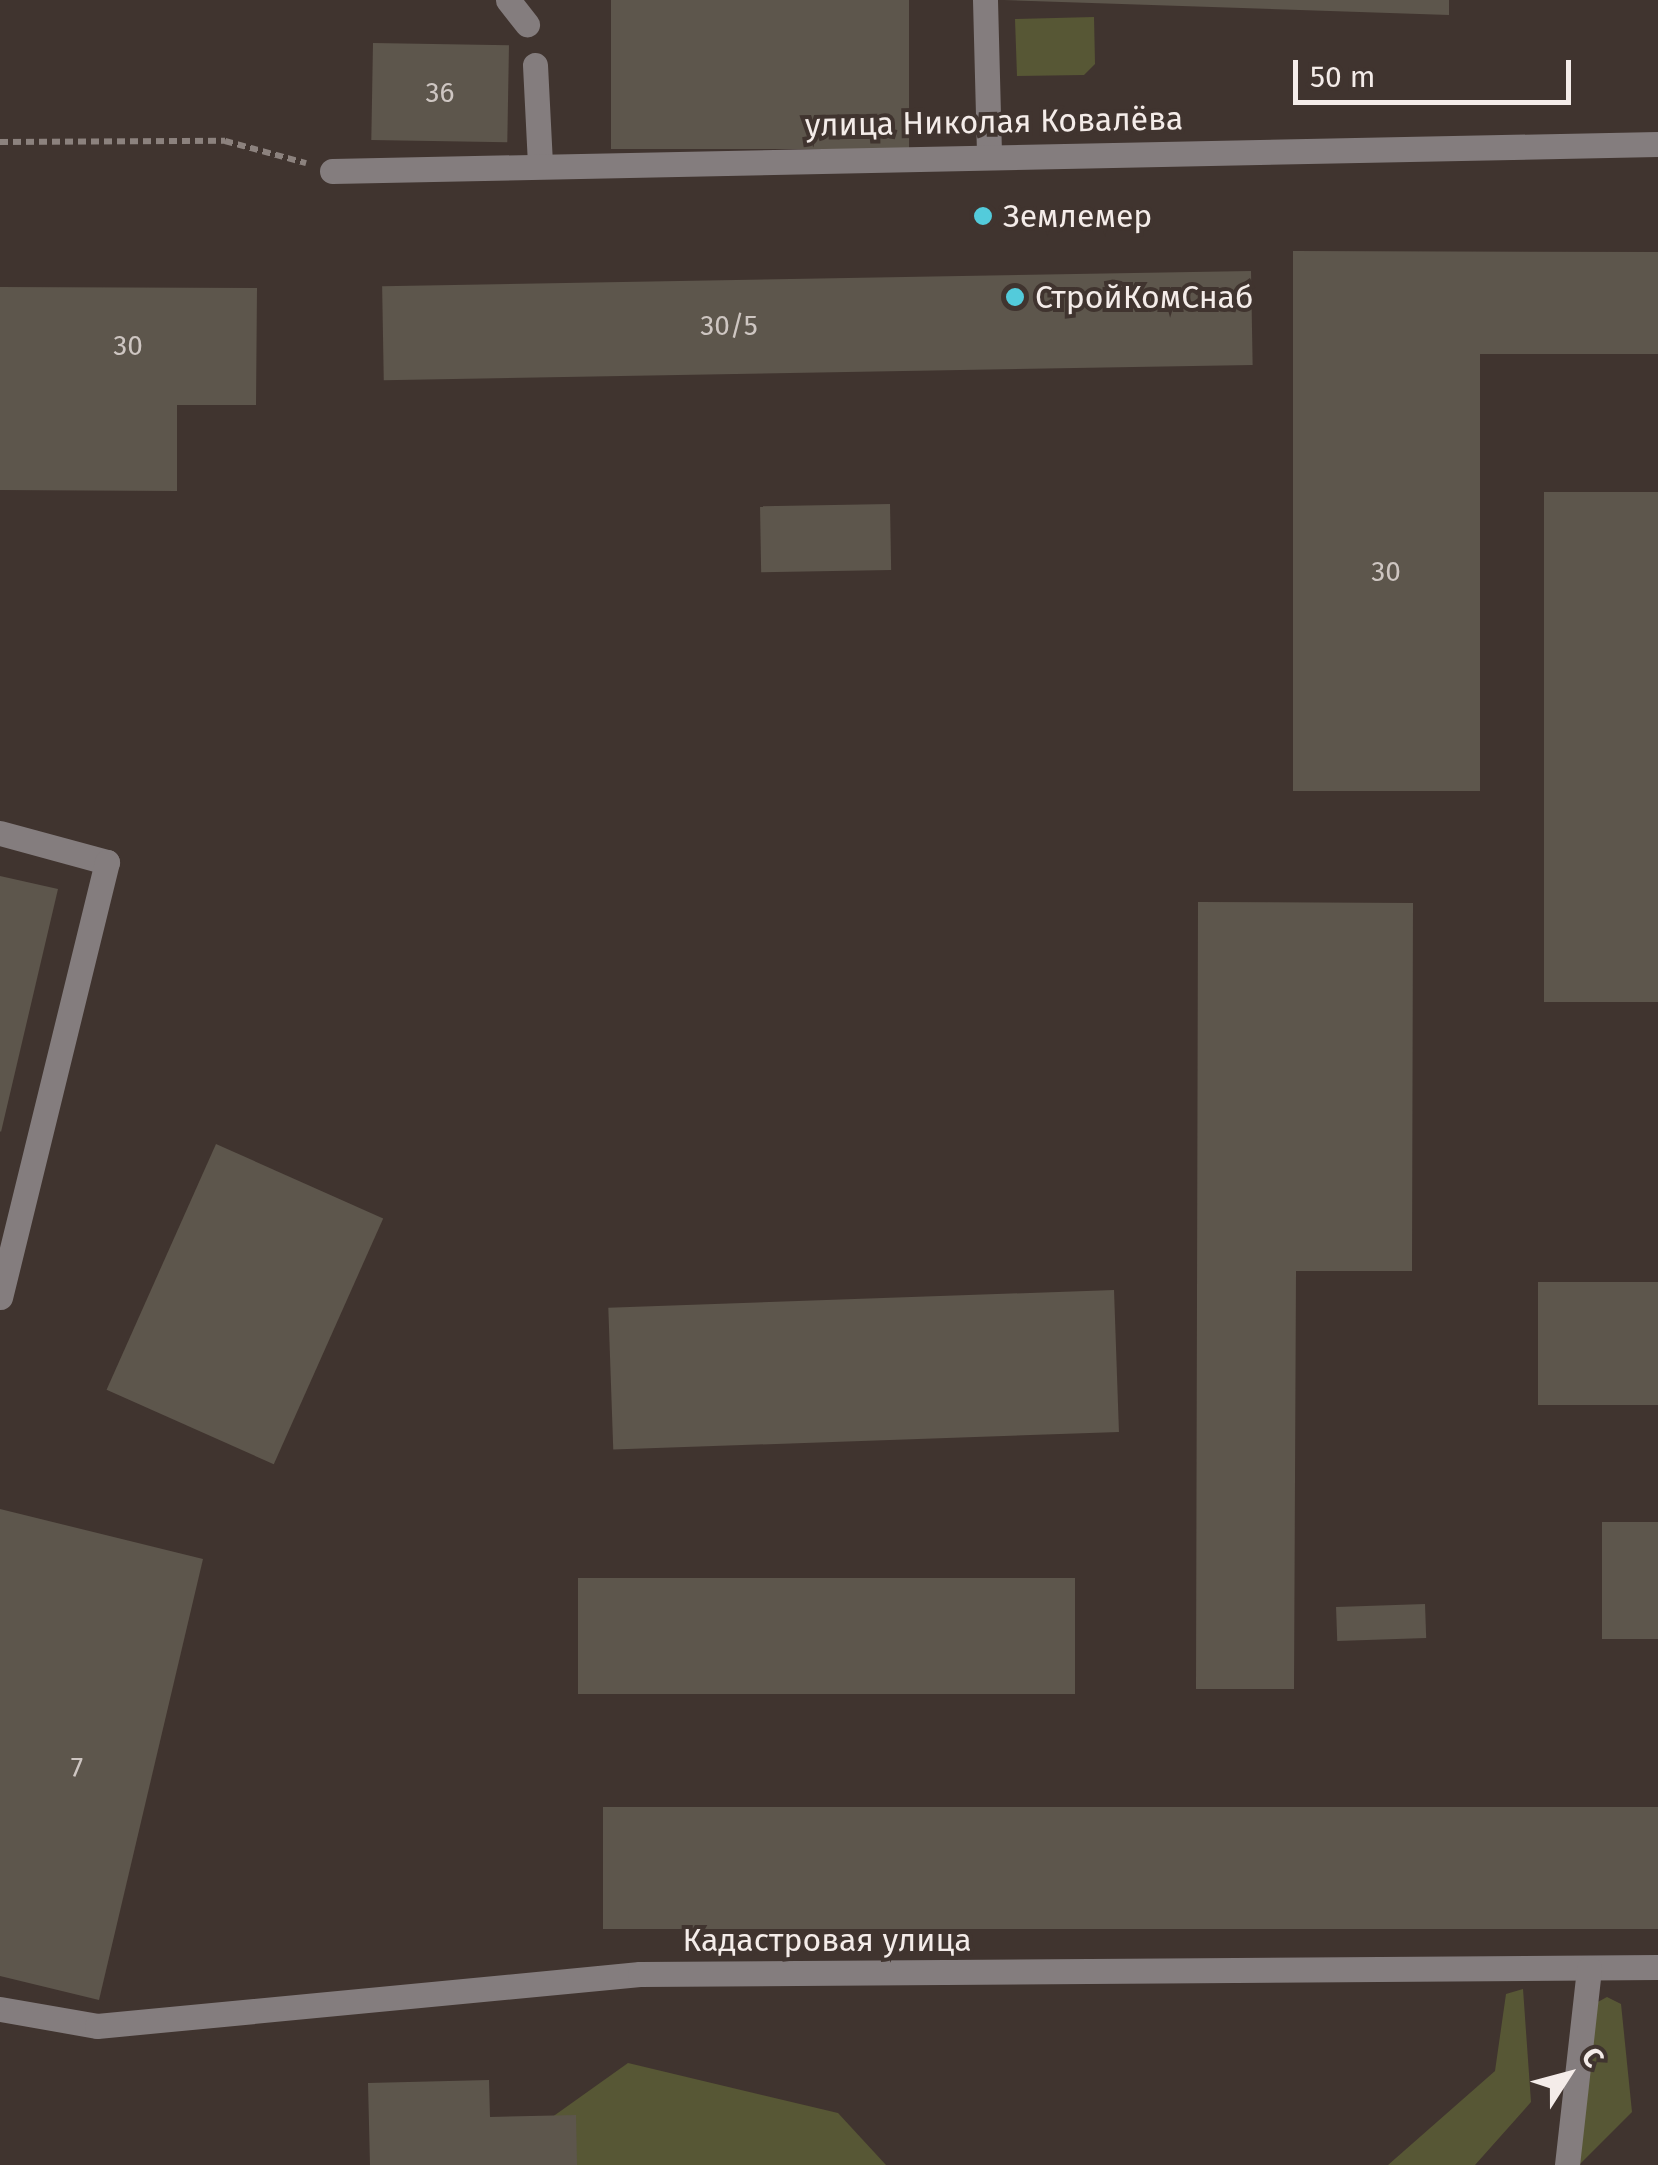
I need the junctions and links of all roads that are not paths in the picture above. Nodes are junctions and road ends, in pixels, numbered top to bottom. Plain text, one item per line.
1 (508, 0) edge
2 (985, 0) edge
3 (526, 24) dead end
4 (535, 65) dead end
5 (1658, 144) edge
6 (989, 155) junction
7 (540, 165) junction
8 (332, 170) road end
9 (0, 833) edge
10 (0, 1298) edge
11 (1658, 1967) edge
12 (1589, 1968) junction
13 (0, 2009) edge
14 (1567, 2165) edge

1 - 3 street
2 - 6 street
4 - 7 street
5 - 6 street, улица Николая Ковалёва
6 - 7 street, улица Николая Ковалёва
7 - 8 street, улица Николая Ковалёва
9 - 10 street
11 - 12 street, Кадастровая улица
12 - 13 street, Кадастровая улица
12 - 14 street

